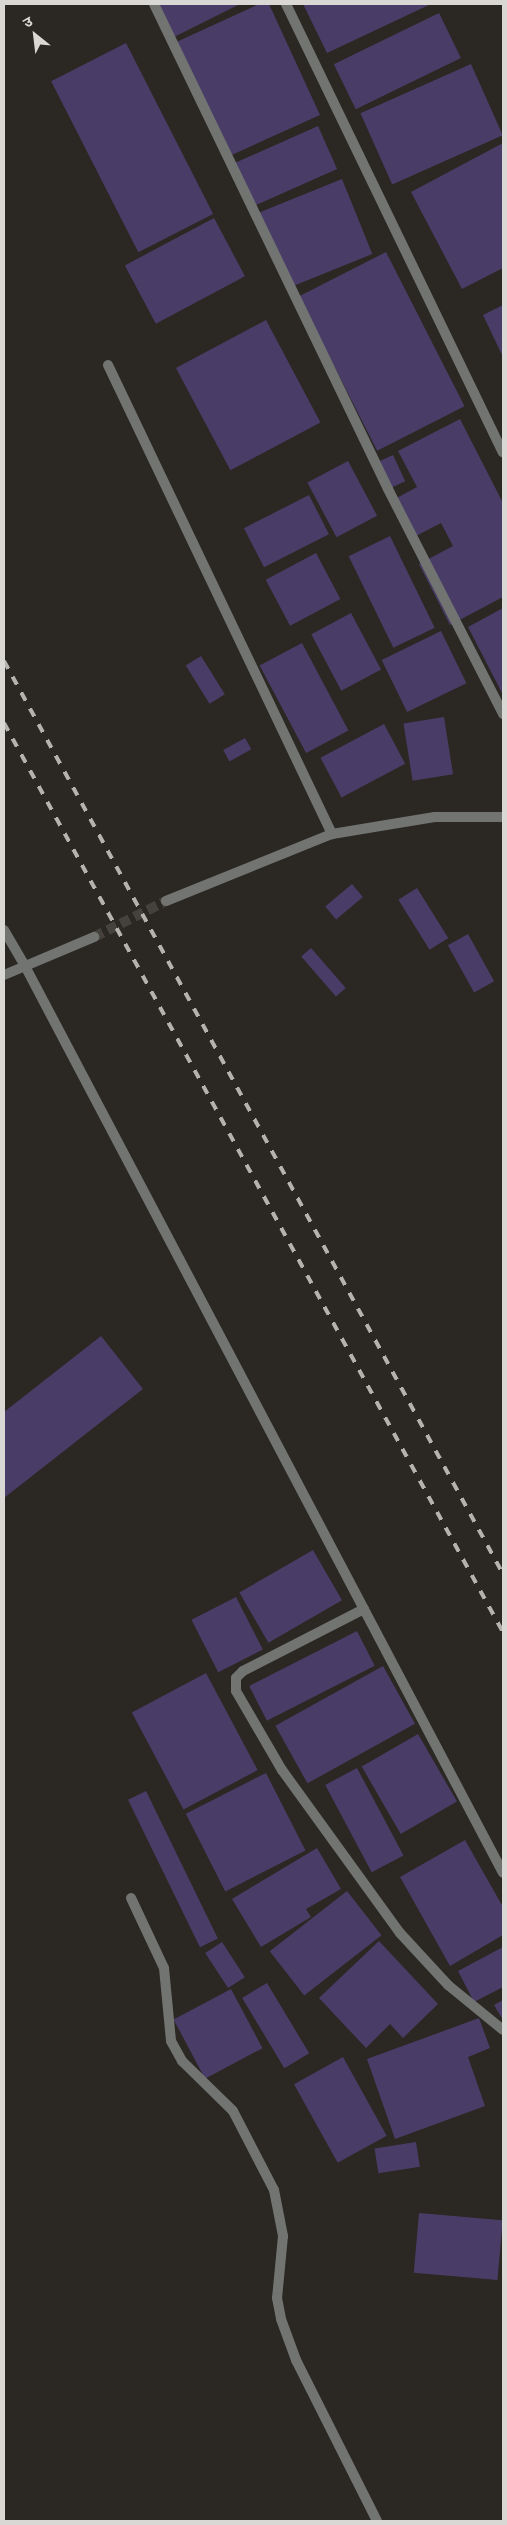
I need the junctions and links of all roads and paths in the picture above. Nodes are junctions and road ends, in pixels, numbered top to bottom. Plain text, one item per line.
1 (154, 4) edge
2 (286, 4) edge
3 (108, 365) dead end
4 (503, 452) edge
5 (503, 714) edge
6 (503, 817) edge
7 (332, 834) junction
8 (166, 901) tunnel mouth
9 (4, 930) edge
10 (94, 936) tunnel mouth
11 (25, 966) junction
12 (4, 975) edge
13 (364, 1609) junction
14 (503, 1873) edge
15 (131, 1898) dead end
16 (503, 2030) edge
17 (377, 2521) edge

1 - 5 street
2 - 4 street
3 - 7 street
6 - 7 street
7 - 8 street
9 - 11 street
10 - 11 street
11 - 12 street
11 - 13 street
13 - 14 street
13 - 16 street
15 - 17 street

